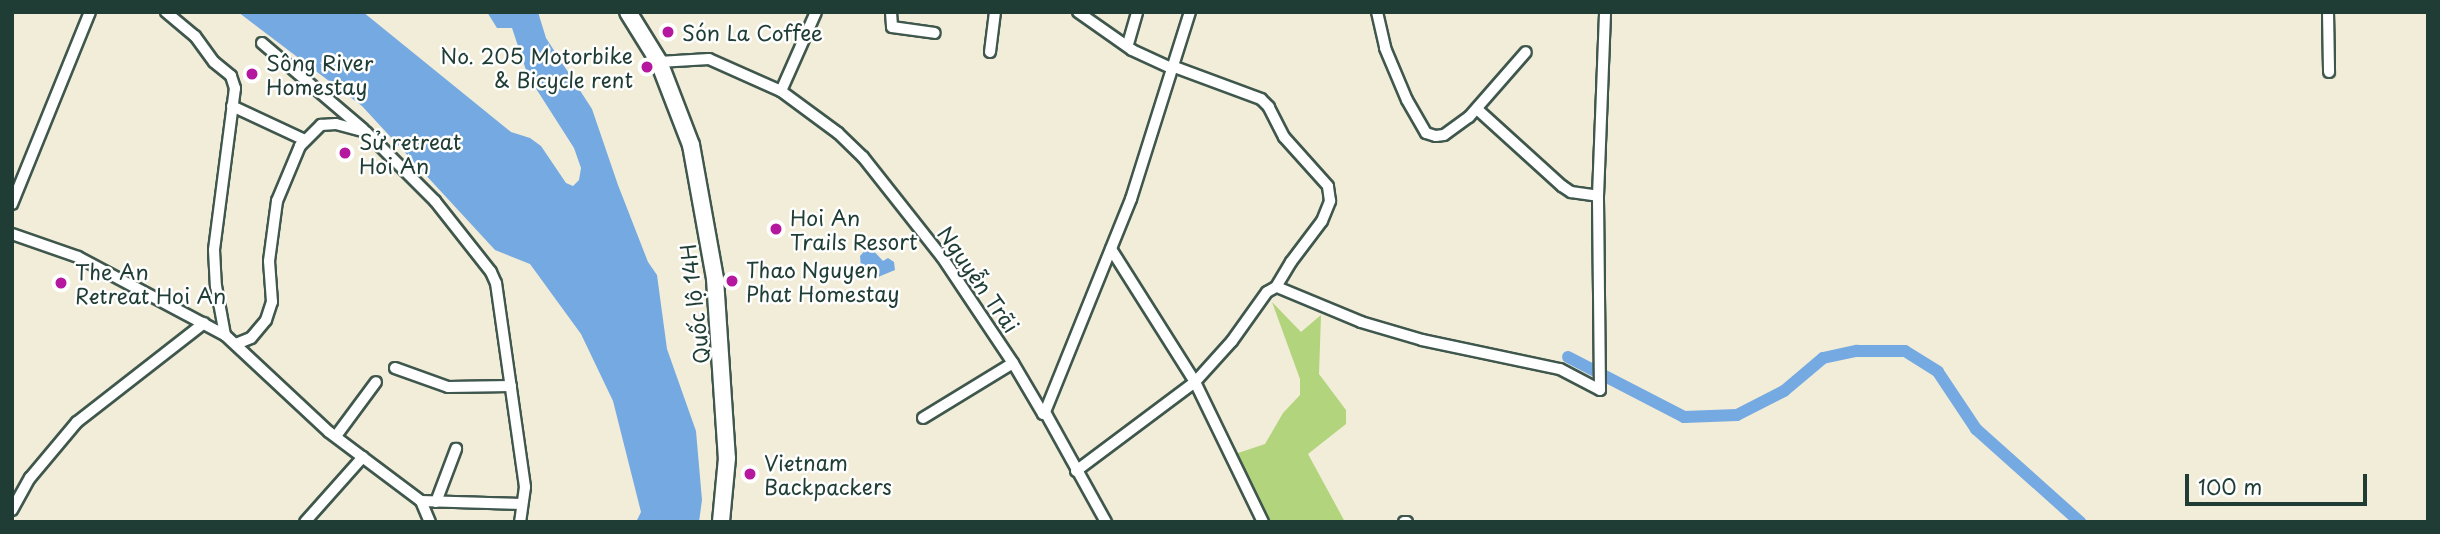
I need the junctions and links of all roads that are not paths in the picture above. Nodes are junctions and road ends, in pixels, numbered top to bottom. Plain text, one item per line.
1 (90, 12) edge
2 (166, 12) edge
3 (628, 12) edge
4 (816, 12) edge
5 (891, 12) edge
6 (995, 12) edge
7 (1078, 12) edge
8 (1137, 12) edge
9 (1190, 12) edge
10 (1377, 12) edge
11 (1605, 12) edge
12 (2328, 12) edge
13 (935, 33) dead end
14 (262, 43) dead end
15 (1128, 44) junction
16 (990, 52) dead end
17 (1526, 52) dead end
18 (659, 62) junction
19 (1171, 67) junction
20 (2329, 72) dead end
21 (781, 91) junction
22 (232, 106) junction
23 (1477, 109) junction
24 (366, 132) junction
25 (304, 140) junction
26 (1598, 196) junction
27 (12, 204) edge
28 (12, 234) edge
29 (1111, 249) junction
30 (1277, 286) junction
31 (204, 323) junction
32 (225, 335) junction
33 (236, 344) junction
34 (1013, 363) junction
35 (395, 368) dead end
36 (376, 382) dead end
37 (1195, 382) junction
38 (511, 386) junction
39 (1045, 412) junction
40 (923, 418) dead end
41 (336, 436) junction
42 (456, 449) dead end
43 (363, 457) junction
44 (1076, 471) junction
45 (421, 501) junction
46 (436, 502) junction
47 (522, 504) junction
48 (12, 510) edge
49 (305, 522) edge
50 (430, 522) edge
51 (520, 522) edge
52 (721, 522) edge
53 (1106, 522) edge
54 (1263, 522) edge

1 - 27 street
2 - 22 street
3 - 18 main road, Quốc lộ 14H
4 - 21 street
5 - 13 street
6 - 16 street
7 - 15 street
8 - 15 street
9 - 19 street
10 - 23 street
11 - 26 street
12 - 20 street
14 - 24 street
15 - 19 street
17 - 23 street
18 - 21 street, Nguyễn Trãi
18 - 52 main road, Quốc lộ 14H
19 - 29 street
19 - 30 street
21 - 34 street, Nguyễn Trãi
22 - 25 street
22 - 32 street
23 - 26 street
24 - 25 street
24 - 38 street
25 - 33 street
26 - 30 street
28 - 31 street
29 - 37 street
29 - 39 street
30 - 37 street
31 - 32 street
31 - 48 street
32 - 33 street
33 - 41 street
34 - 39 street, Nguyễn Trãi
34 - 40 street
35 - 38 street
36 - 41 street
37 - 44 street
37 - 54 street
38 - 47 street
39 - 44 street, Nguyễn Trãi
41 - 43 street
42 - 46 street
43 - 45 street
43 - 49 street
44 - 53 street, Nguyễn Trãi
45 - 46 street
45 - 50 street
46 - 47 street
47 - 51 street

